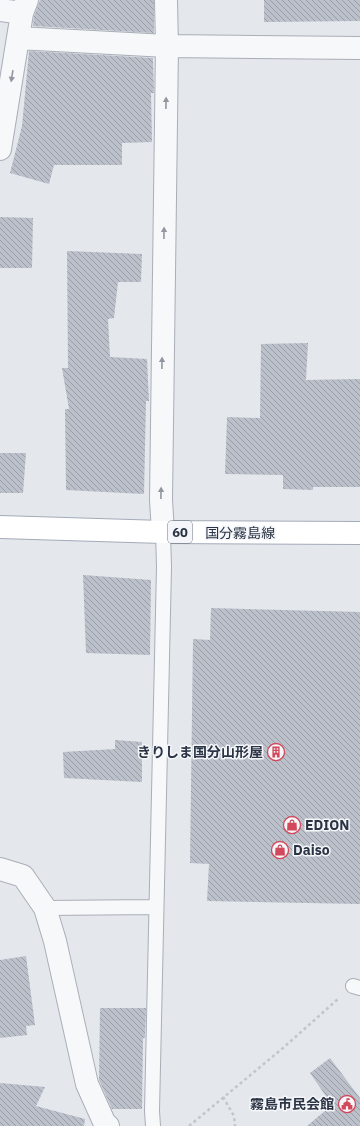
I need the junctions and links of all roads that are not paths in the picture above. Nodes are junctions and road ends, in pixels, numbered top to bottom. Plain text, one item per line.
1 (166, 0) edge
2 (24, 7) edge
3 (0, 10) edge
4 (18, 38) junction
5 (167, 46) junction
6 (360, 48) edge
7 (0, 149) edge
8 (0, 527) edge
9 (163, 532) junction
10 (360, 534) edge
11 (0, 869) edge
12 (156, 907) junction
13 (46, 908) junction
14 (108, 1126) edge
15 (153, 1126) edge

1 - 5 street
2 - 3 street
2 - 4 street
4 - 5 street
4 -> 7 street
5 - 6 street
9 -> 5 street
8 - 9 main road, 国分霧島線 / 60
9 - 10 main road, 国分霧島線 / 60
9 - 12 lane
11 - 13 street
12 - 13 lane
12 - 15 lane
13 - 14 street

